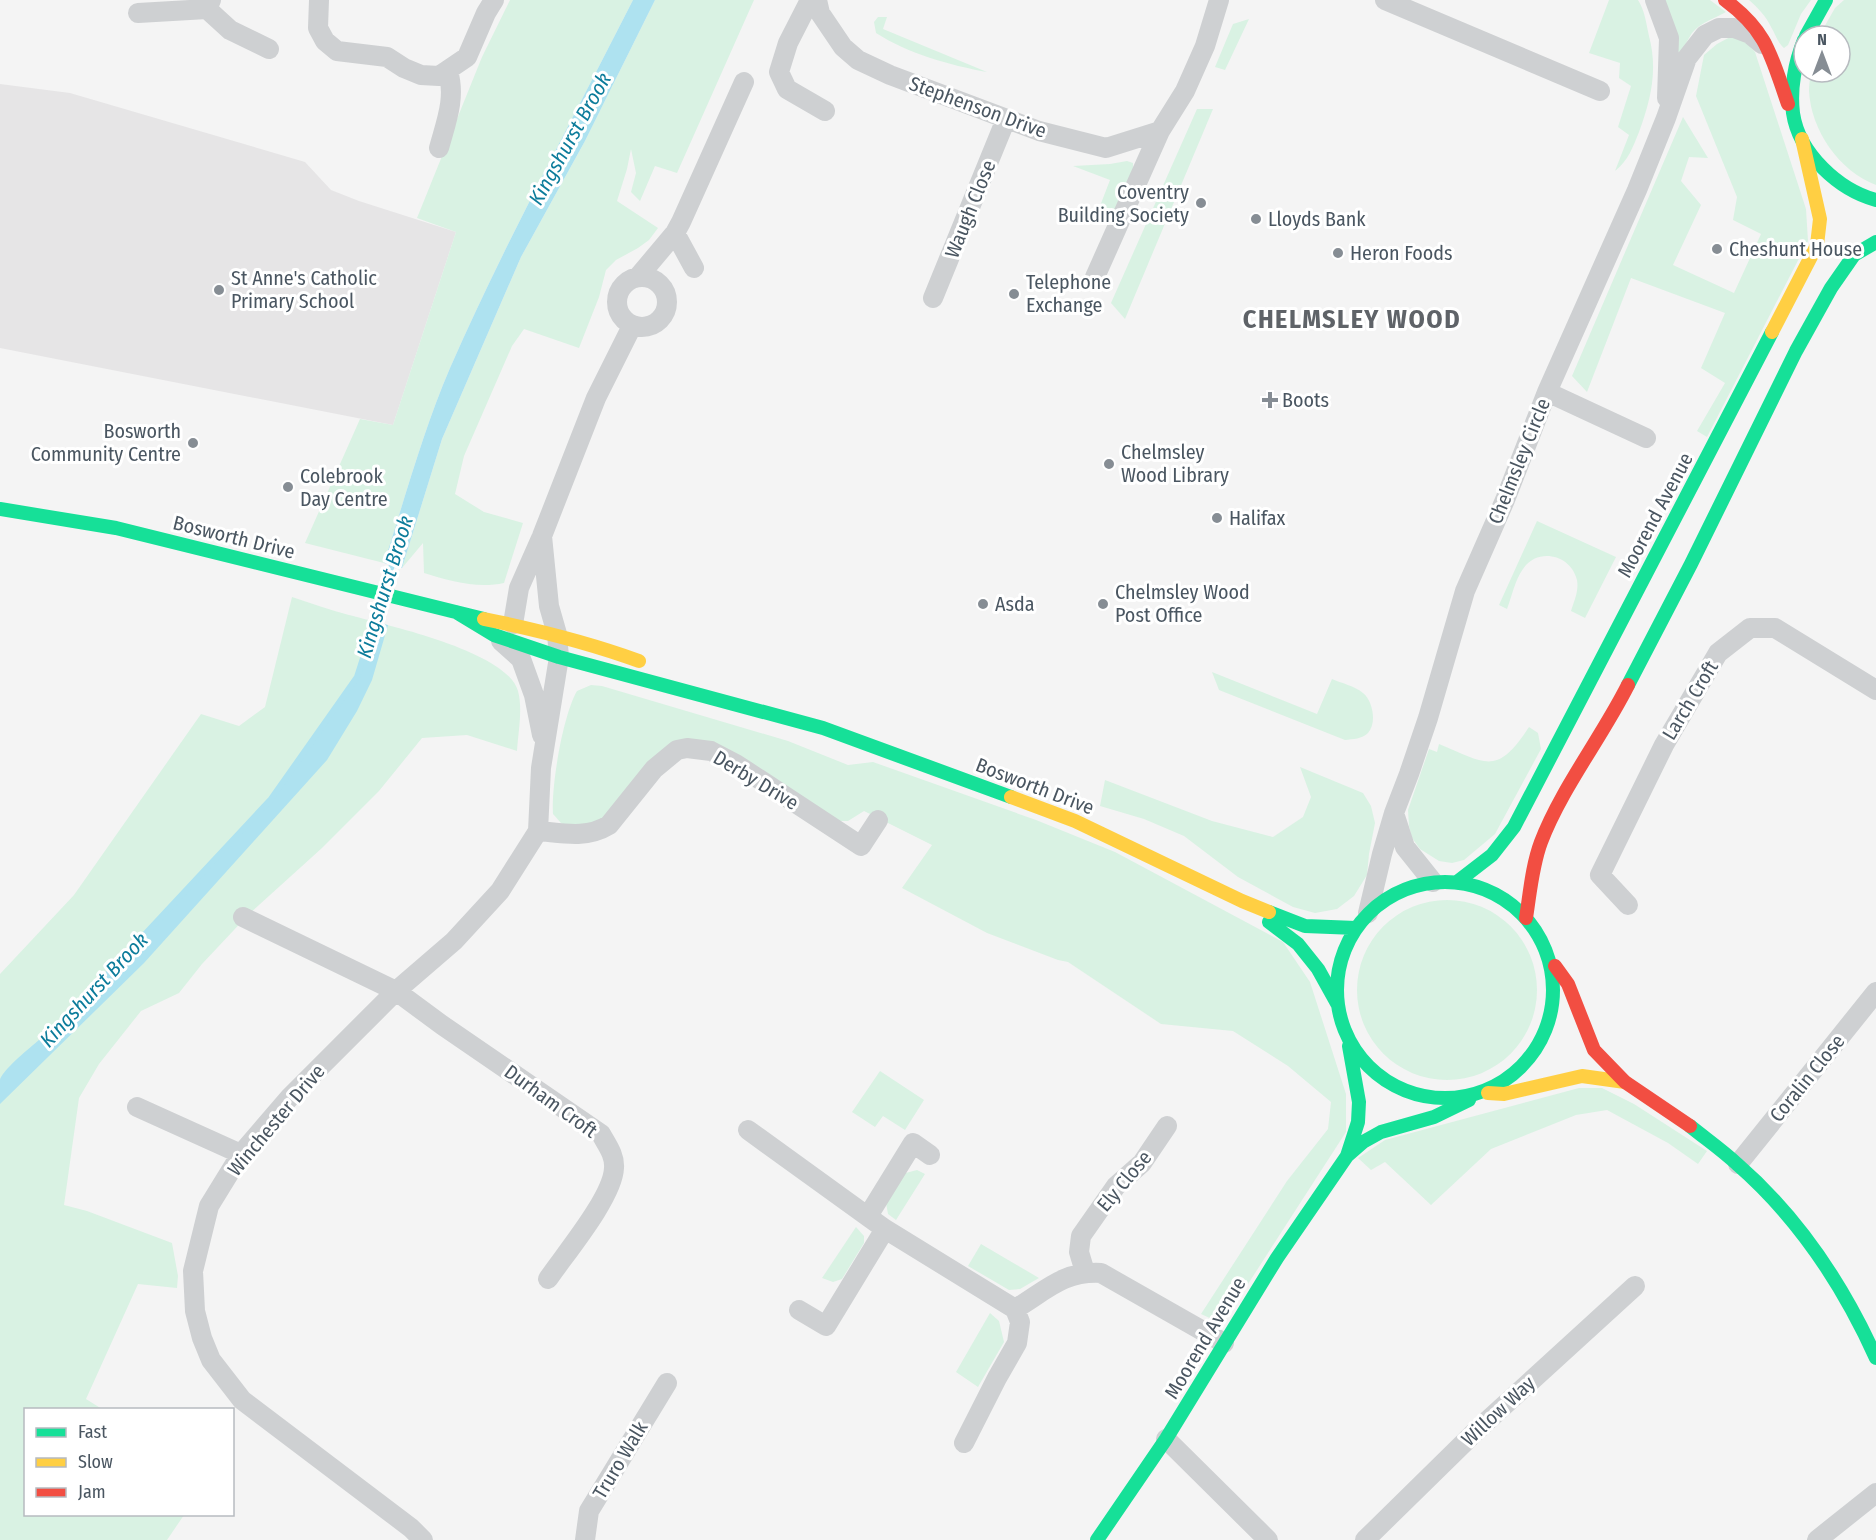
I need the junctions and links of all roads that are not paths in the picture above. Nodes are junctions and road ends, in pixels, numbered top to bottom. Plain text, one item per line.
1 (319, 0) edge
2 (495, 0) edge
3 (1219, 0) edge
4 (1385, 0) edge
5 (1655, 0) edge
6 (1725, 0) edge
7 (1826, 0) edge
8 (816, 4) edge
9 (209, 5) edge
10 (138, 13) dead end
11 (1813, 24) edge
12 (269, 49) dead end
13 (1769, 50) junction
14 (448, 71) junction
15 (744, 82) dead end
16 (1794, 84) edge
17 (1600, 91) dead end
18 (825, 111) dead end
19 (1666, 118) junction
20 (1006, 119) junction
21 (1794, 120) junction
22 (1160, 131) junction
23 (1802, 139) junction
24 (439, 148) dead end
25 (1876, 200) edge
26 (675, 233) junction
27 (1876, 242) edge
28 (694, 268) dead end
29 (1095, 277) dead end
30 (638, 278) junction
31 (933, 298) dead end
32 (632, 326) junction
33 (1547, 392) junction
34 (1646, 438) dead end
35 (0, 509) edge
36 (542, 536) junction
37 (456, 612) junction
38 (513, 624) junction
39 (557, 634) junction
40 (494, 635) junction
41 (530, 647) junction
42 (559, 657) junction
43 (650, 665) dead end
44 (672, 673) dead end
45 (1876, 690) edge
46 (807, 723) junction
47 (544, 747) junction
48 (1394, 813) junction
49 (878, 820) dead end
50 (538, 831) junction
51 (1433, 882) junction
52 (1457, 882) junction
53 (1242, 901) junction
54 (1628, 905) dead end
55 (243, 917) dead end
56 (1526, 918) junction
57 (1362, 921) junction
58 (1549, 957) junction
59 (396, 991) junction
60 (1876, 992) edge
61 (1338, 1005) junction
62 (1348, 1038) junction
63 (1625, 1082) junction
64 (1480, 1095) junction
65 (137, 1107) dead end
66 (1167, 1126) dead end
67 (748, 1130) dead end
68 (241, 1155) junction
69 (930, 1155) dead end
70 (1347, 1156) junction
71 (1738, 1164) junction
72 (868, 1216) junction
73 (885, 1228) junction
74 (1085, 1272) junction
75 (548, 1279) dead end
76 (1635, 1286) dead end
77 (1015, 1309) junction
78 (799, 1310) dead end
79 (1224, 1343) junction
80 (1876, 1358) edge
81 (667, 1383) dead end
82 (1166, 1439) junction
83 (964, 1443) dead end
84 (1876, 1493) edge
85 (423, 1540) edge
86 (585, 1540) edge
87 (1097, 1540) edge
88 (1268, 1540) edge
89 (1365, 1540) edge
90 (1817, 1540) edge

1 - 14 street
2 - 14 street
3 - 22 street
4 - 17 street
5 - 19 street, Chelmsley Circle
6 - 13 street
7 - 11 street
8 - 18 street
8 - 20 street, Stephenson Drive
9 - 10 street
9 - 12 street
13 - 19 street, Chelmsley Circle
13 - 21 street
14 - 24 street
15 - 26 street
16 - 21 street
19 - 33 street, Chelmsley Circle
20 - 22 street, Stephenson Drive
20 - 31 street, Waugh Close
21 - 23 street
22 - 29 street
23 - 25 street
23 - 52 street, Moorend Avenue
26 - 28 street
26 - 30 street
27 - 56 street
30 - 32 street
30 - 32 street
32 - 36 street
33 - 34 street
33 - 48 street, Chelmsley Circle
35 - 37 street, Bosworth Drive
36 - 38 street
36 - 39 street, Winchester Drive
37 - 38 street, Bosworth Drive
37 - 40 street, Bosworth Drive
38 - 39 street, Bosworth Drive
38 - 41 street
39 - 42 street, Winchester Drive
39 - 43 street, Bosworth Drive
40 - 41 street, Bosworth Drive
40 - 47 street, Winchester Drive
41 - 42 street, Bosworth Drive
42 - 46 street, Bosworth Drive
42 - 47 street, Winchester Drive
44 - 46 street, Bosworth Drive
45 - 54 street, Larch Croft
46 - 53 street, Bosworth Drive
47 - 50 street, Winchester Drive
48 - 51 street
48 - 57 street, Chelmsley Circle
49 - 50 street, Derby Drive
50 - 59 street, Winchester Drive
51 - 52 street
51 - 57 street
52 - 56 street
53 - 57 street, Bosworth Drive
53 - 61 street, Bosworth Drive
55 - 59 street, Durham Croft
56 - 58 street
57 - 61 street
58 - 63 street
58 - 64 street
59 - 68 street, Winchester Drive
59 - 75 street, Durham Croft
60 - 71 street, Coralin Close
61 - 62 street
62 - 64 street
62 - 70 street, Moorend Avenue
63 - 64 street
63 - 71 street
64 - 70 street, Moorend Avenue
65 - 68 street
66 - 74 street, Ely Close
67 - 72 street
68 - 85 street, Winchester Drive
69 - 72 street
70 - 79 street, Moorend Avenue
71 - 80 street
72 - 73 street
73 - 77 street
73 - 78 street
74 - 77 street
74 - 79 street
76 - 89 street, Willow Way
77 - 83 street
79 - 82 street, Moorend Avenue
81 - 86 street, Truro Walk
82 - 87 street, Moorend Avenue
82 - 88 street
84 - 90 street

